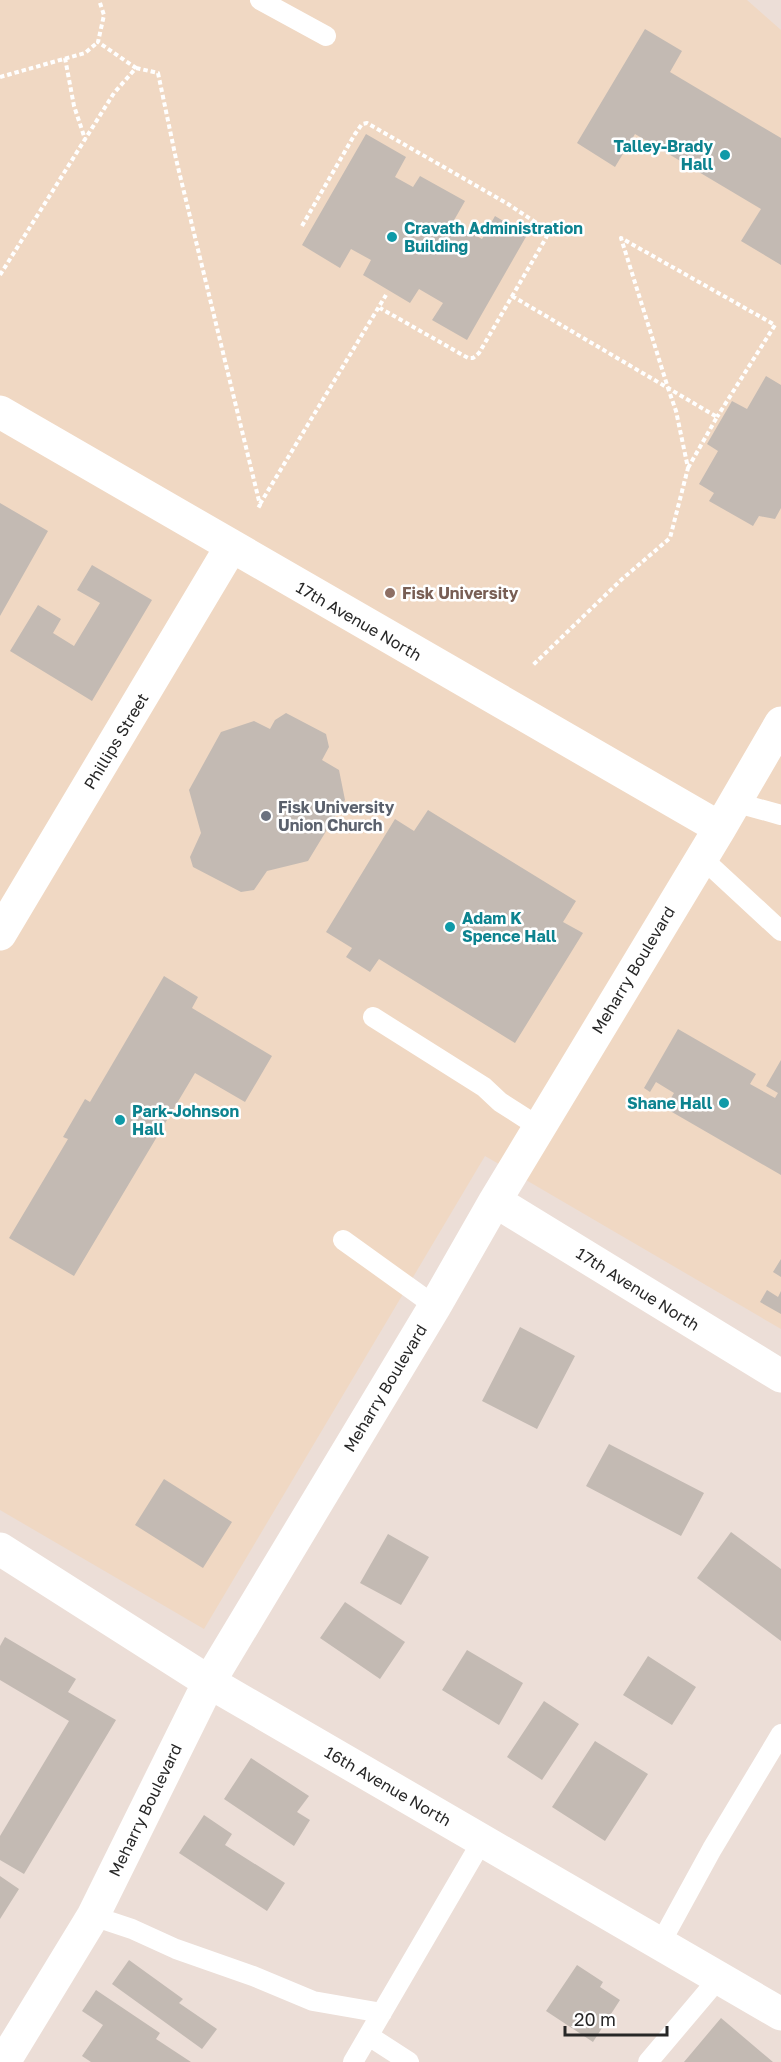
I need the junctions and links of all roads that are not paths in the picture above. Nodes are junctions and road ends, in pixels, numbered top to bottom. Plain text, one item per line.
1 (260, 0) edge
2 (326, 36) dead end
3 (0, 412) edge
4 (231, 547) junction
5 (781, 723) edge
6 (781, 814) edge
7 (727, 815) junction
8 (702, 858) junction
9 (781, 931) edge
10 (0, 934) edge
11 (373, 1017) dead end
12 (539, 1127) junction
13 (495, 1200) junction
14 (343, 1240) dead end
15 (435, 1306) junction
16 (781, 1376) edge
17 (0, 1549) edge
18 (209, 1682) junction
19 (781, 1734) edge
20 (482, 1841) junction
21 (93, 1916) junction
22 (660, 1944) junction
23 (719, 1978) junction
24 (382, 2013) junction
25 (781, 2014) edge
26 (369, 2036) junction
27 (4, 2062) edge
28 (353, 2062) edge
29 (409, 2062) edge
30 (648, 2062) edge

1 - 2 lane
3 - 4 street, 17th Avenue North
4 - 7 street, 17th Avenue North
4 - 10 street, Phillips Street
5 - 7 street, Meharry Boulevard
6 - 7 lane
7 - 8 street, Meharry Boulevard
8 - 9 lane
8 - 12 street, Meharry Boulevard
11 - 12 lane
12 - 13 street, Meharry Boulevard
13 - 15 street, Meharry Boulevard
13 - 16 street, 17th Avenue North
14 - 15 lane
15 - 18 street, Meharry Boulevard
17 - 18 street, 16th Avenue North
18 - 20 street, 16th Avenue North
18 - 21 street, Meharry Boulevard
19 - 22 lane
20 - 22 street, 16th Avenue North
20 - 24 lane
21 - 24 lane
21 - 27 street, Meharry Boulevard
22 - 23 street, 16th Avenue North
23 - 25 street, 16th Avenue North
23 - 30 lane
24 - 26 lane
26 - 28 lane
26 - 29 lane

